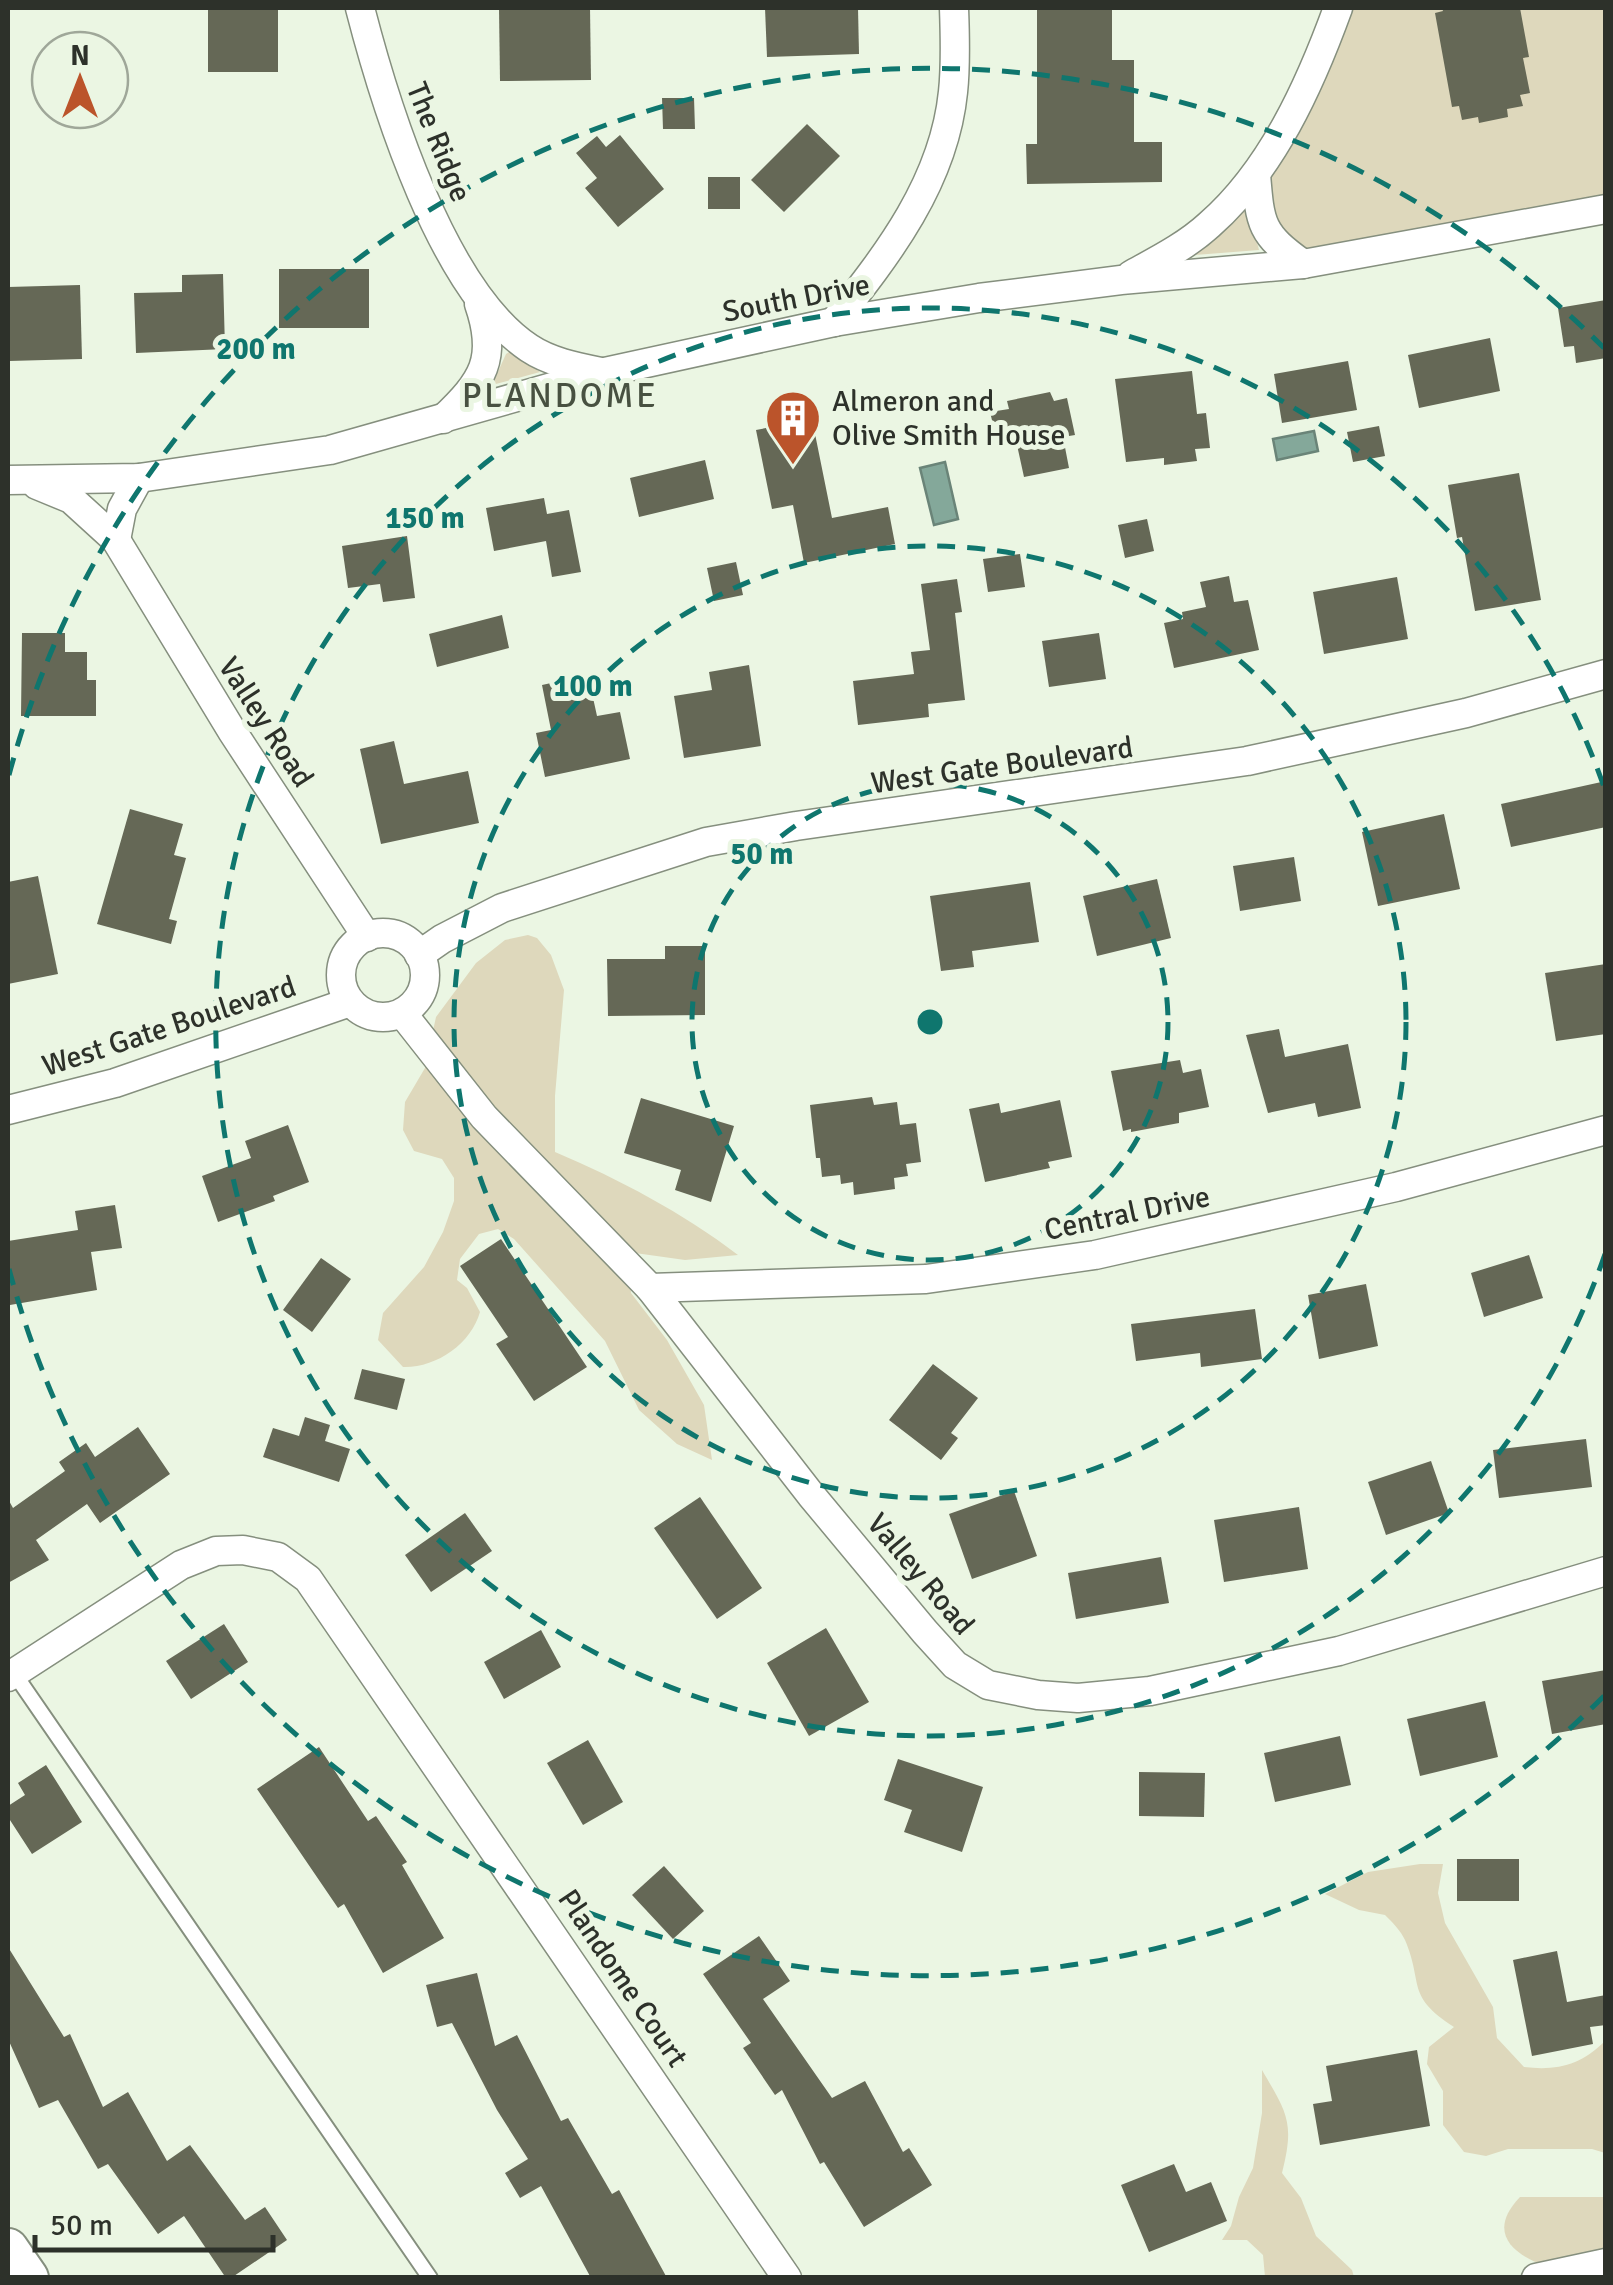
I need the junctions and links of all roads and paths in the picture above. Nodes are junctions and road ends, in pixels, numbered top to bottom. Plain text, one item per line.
1 (360, 8) edge
2 (954, 8) edge
3 (1338, 8) edge
4 (1256, 174) junction
5 (1606, 209) edge
6 (1303, 264) junction
7 (1121, 280) junction
8 (476, 294) junction
9 (834, 322) junction
10 (606, 372) junction
11 (442, 420) junction
12 (139, 478) junction
13 (17, 481) edge
14 (116, 540) junction
15 (1606, 674) edge
16 (367, 936) junction
17 (420, 954) junction
18 (350, 1002) junction
19 (402, 1013) junction
20 (8, 1110) edge
21 (1606, 1130) edge
22 (650, 1288) junction
23 (1606, 1571) edge
24 (11, 1675) edge
25 (8, 2249) edge
26 (1606, 2263) edge
27 (28, 2278) edge
28 (430, 2278) edge
29 (787, 2278) edge
30 (1536, 2278) edge

1 - 8 street, The Ridge
2 - 9 street
3 - 4 street
4 - 6 street
4 - 7 street
5 - 6 street, South Drive
6 - 7 street, South Drive
7 - 9 street, South Drive
8 - 10 street, The Ridge
8 - 11 street, The Ridge
9 - 10 street, South Drive
10 - 11 street, South Drive
11 - 12 street, South Drive
12 - 13 street, South Drive
12 - 14 street
13 - 14 street, Valley Road
14 - 16 street, Valley Road
15 - 17 street, West Gate Boulevard
16 - 17 street
16 - 18 street
17 - 19 street
18 - 19 street
18 - 20 street, West Gate Boulevard
19 - 22 street, Valley Road
21 - 22 street, Central Drive
22 - 23 street, Valley Road
24 - 28 lane
24 - 29 street, Plandome Court
25 - 27 main road
26 - 30 street

